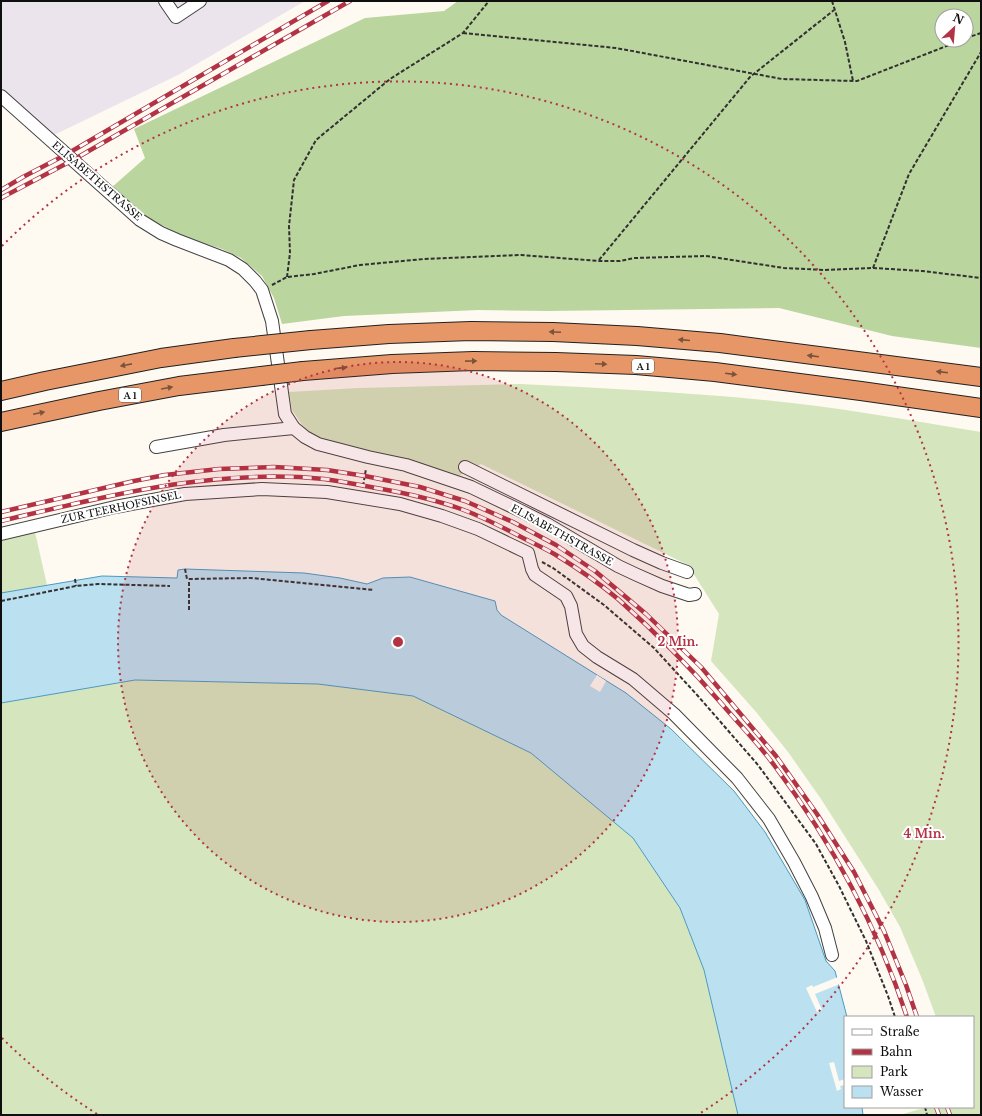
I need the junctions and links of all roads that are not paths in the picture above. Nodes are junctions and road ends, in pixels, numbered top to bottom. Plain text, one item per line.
1 (165, 1) edge
2 (200, 1) edge
3 (1, 96) edge
4 (981, 377) edge
5 (1, 391) edge
6 (981, 408) edge
7 (1, 422) edge
8 (294, 428) junction
9 (156, 447) dead end
10 (465, 467) dead end
11 (1, 534) edge
12 (687, 572) dead end
13 (695, 594) dead end
14 (832, 955) dead end

1 - 2 street
3 - 8 street, ELISABETHSTRASSE
4 -> 5 highway, bridge
7 -> 6 highway, A 1, bridge
8 - 9 street
8 - 13 street, ELISABETHSTRASSE
10 - 12 street
11 - 14 street, ZUR TEERHOFSINSEL

